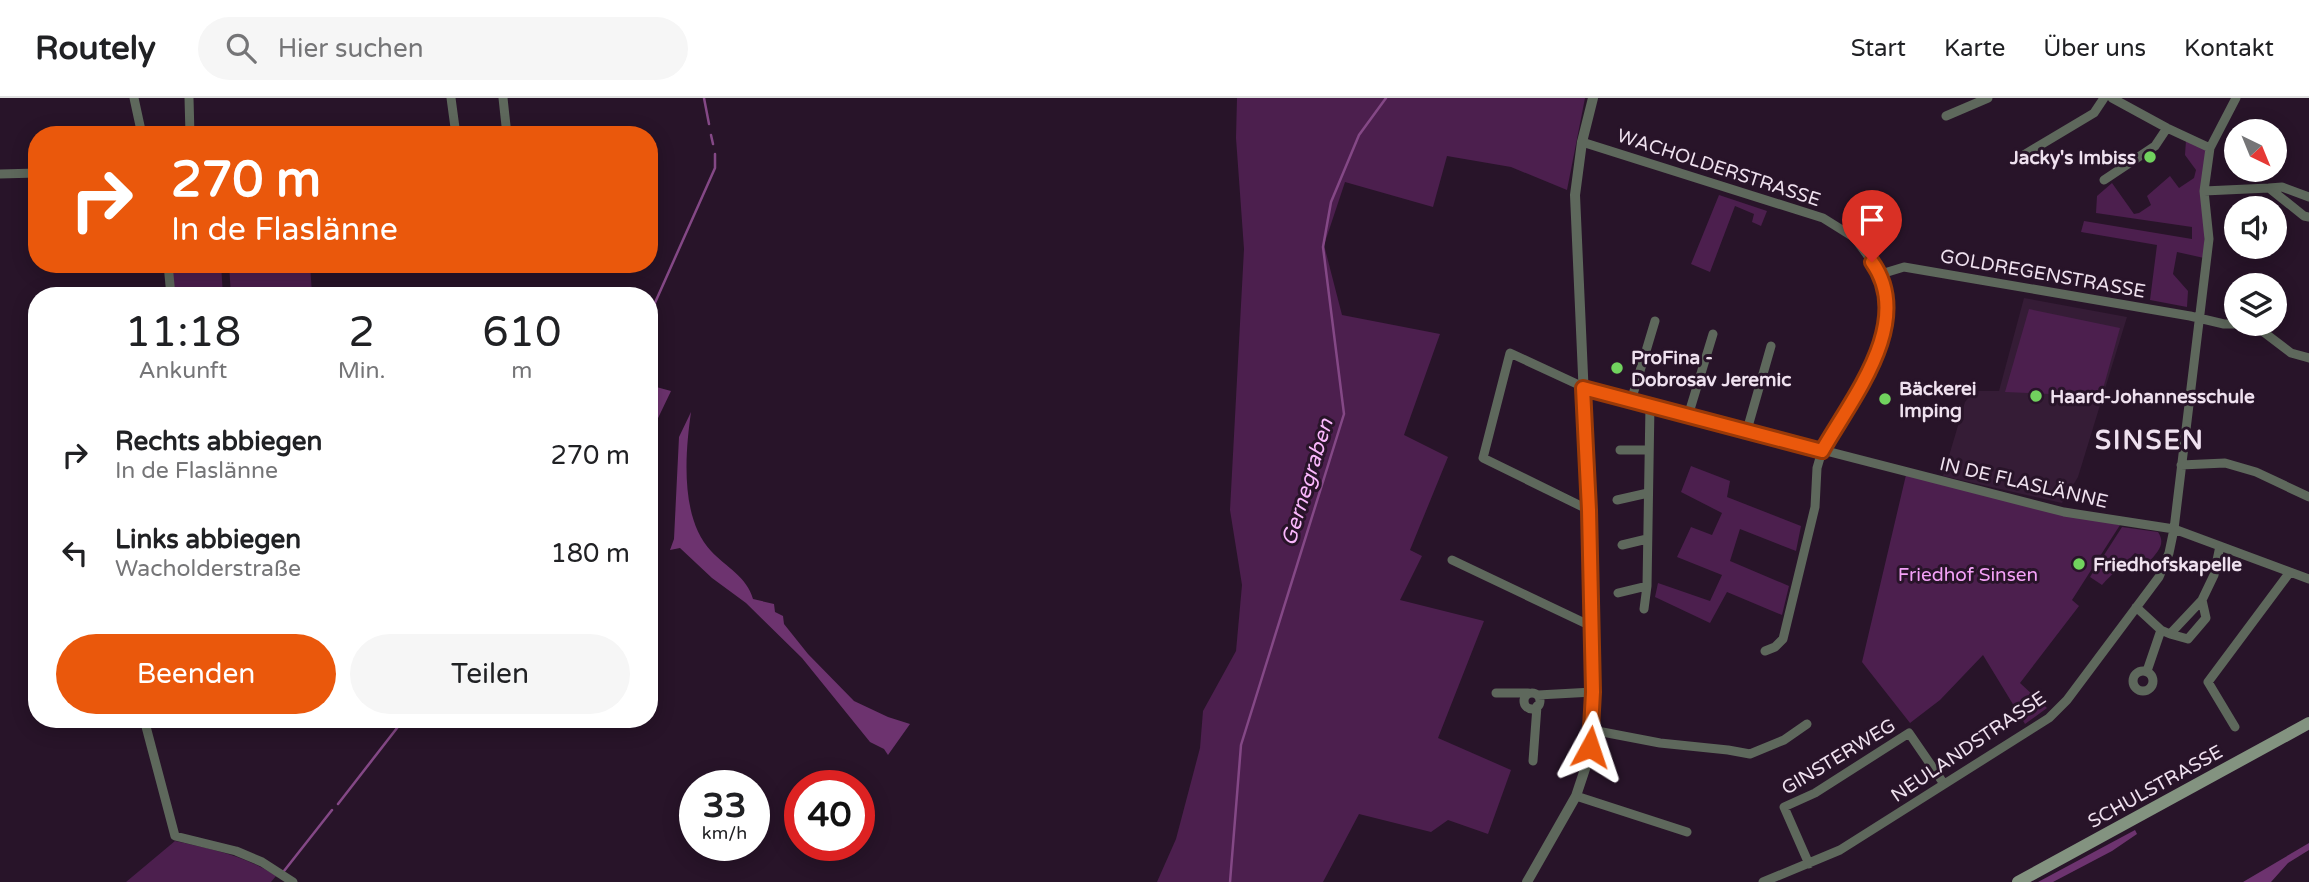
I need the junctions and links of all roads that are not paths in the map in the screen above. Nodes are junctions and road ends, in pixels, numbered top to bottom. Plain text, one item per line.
1 (134, 98) edge
2 (190, 98) edge
3 (451, 98) edge
4 (503, 98) edge
5 (1593, 98) edge
6 (1988, 98) edge
7 (2104, 98) edge
8 (2112, 98) edge
9 (2236, 98) edge
10 (1946, 116) dead end
11 (140, 126) edge
12 (190, 126) edge
13 (455, 126) edge
14 (506, 126) edge
15 (2167, 128) junction
16 (1582, 142) junction
17 (2210, 148) junction
18 (2017, 159) dead end
19 (28, 173) edge
20 (0, 174) edge
21 (2104, 180) dead end
22 (2269, 188) junction
23 (2204, 191) junction
24 (2309, 197) edge
25 (2309, 217) edge
26 (1881, 274) junction
27 (2200, 318) junction
28 (1655, 321) dead end
29 (2224, 324) edge
30 (1713, 334) dead end
31 (2268, 336) edge
32 (1771, 345) dead end
33 (2309, 358) edge
34 (1583, 388) junction
35 (1631, 401) junction
36 (1650, 405) junction
37 (1688, 416) junction
38 (1747, 430) junction
39 (1619, 450) dead end
40 (1649, 450) junction
41 (1822, 451) junction
42 (2181, 465) junction
43 (1648, 493) junction
44 (2309, 498) edge
45 (1617, 500) dead end
46 (1589, 510) junction
47 (2174, 528) junction
48 (1647, 540) junction
49 (1622, 545) dead end
50 (2220, 545) junction
51 (1452, 560) dead end
52 (2290, 572) junction
53 (2309, 579) edge
54 (1647, 586) junction
55 (1618, 593) dead end
56 (2202, 600) junction
57 (2136, 607) junction
58 (1644, 610) dead end
59 (1591, 626) junction
60 (2166, 632) junction
61 (1765, 651) dead end
62 (2147, 671) dead end
63 (1593, 692) junction
64 (1496, 693) dead end
65 (1533, 694) junction
66 (1537, 706) junction
67 (2309, 723) edge
68 (1807, 724) dead end
69 (2235, 727) dead end
70 (146, 728) edge
71 (1592, 730) junction
72 (1533, 761) dead end
73 (1944, 784) junction
74 (1576, 796) junction
75 (1687, 832) dead end
76 (1809, 864) junction
77 (293, 882) edge
78 (1527, 882) edge
79 (1763, 882) edge
80 (2018, 882) edge

1 - 11 street
2 - 12 street
3 - 13 street
4 - 14 street
5 - 16 street
6 - 10 street
7 - 18 street
8 - 15 street
9 - 17 street, NEULANDSTRASSE
15 - 17 street
15 - 21 street
16 - 26 street, WACHOLDERSTRASSE
16 - 34 street
17 - 23 street, NEULANDSTRASSE
19 - 20 street
22 - 23 street
22 - 24 street
22 - 25 street
23 - 27 street, NEULANDSTRASSE
26 - 27 street, GOLDREGENSTRASSE
26 - 41 street, WACHOLDERSTRASSE
27 - 29 street, GOLDREGENSTRASSE
27 - 42 street, NEULANDSTRASSE
28 - 35 street
30 - 37 street
31 - 33 street
32 - 38 street
34 - 35 street, IN DE FLASLÄNNE
34 - 46 street
34 - 46 street, IN DE FLASLÄNNE
35 - 36 street, IN DE FLASLÄNNE
36 - 37 street, IN DE FLASLÄNNE
36 - 40 street
37 - 38 street, IN DE FLASLÄNNE
38 - 41 street, IN DE FLASLÄNNE
39 - 40 street
40 - 43 street
41 - 47 street, IN DE FLASLÄNNE
41 - 61 street
42 - 44 street
42 - 47 street, NEULANDSTRASSE
43 - 45 street
43 - 48 street
46 - 59 street
47 - 50 street, IN DE FLASLÄNNE
47 - 57 street, NEULANDSTRASSE
48 - 49 street
48 - 54 street
50 - 52 street, IN DE FLASLÄNNE
50 - 56 street
51 - 59 street
52 - 53 street, IN DE FLASLÄNNE
52 - 69 street
54 - 55 street
54 - 58 street
56 - 60 street
56 - 60 street
57 - 60 street
57 - 73 street, NEULANDSTRASSE
59 - 63 street
60 - 62 street
63 - 65 street
63 - 71 street
64 - 65 street
65 - 66 street
65 - 66 street
66 - 72 street
67 - 80 main road, SCHULSTRASSE
68 - 71 street
70 - 77 street
71 - 74 street
73 - 76 street, NEULANDSTRASSE
73 - 76 street, GINSTERWEG
74 - 75 street
74 - 78 street
76 - 79 street, NEULANDSTRASSE

